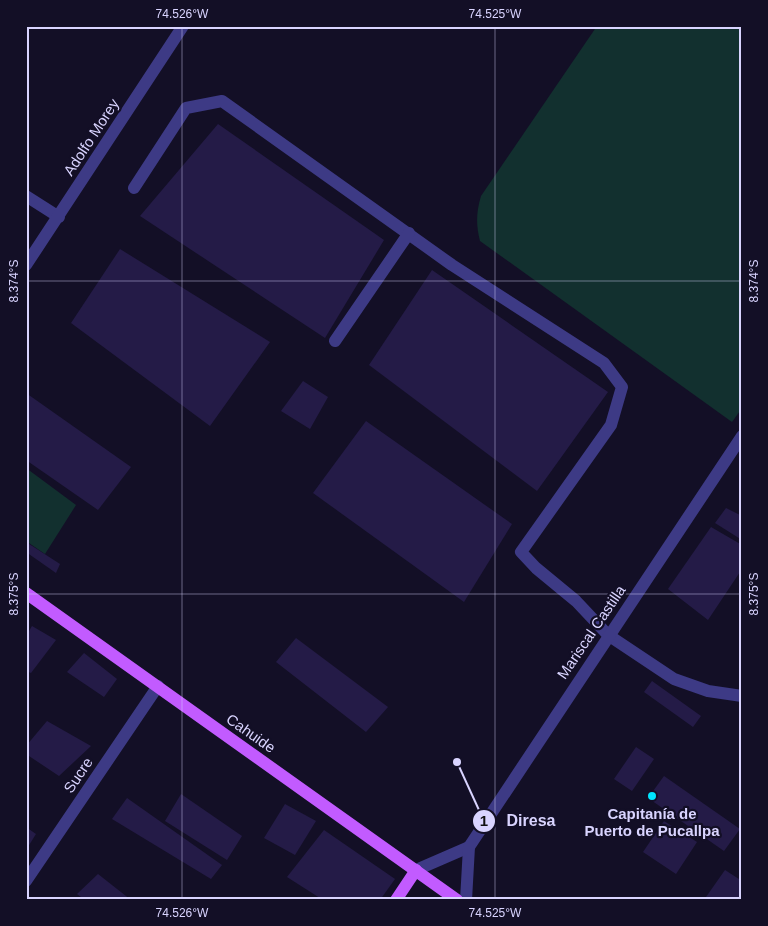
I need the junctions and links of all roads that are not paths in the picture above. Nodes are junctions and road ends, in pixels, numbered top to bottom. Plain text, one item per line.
1 (183, 26) edge
2 (134, 188) dead end
3 (26, 196) edge
4 (59, 217) junction
5 (409, 232) junction
6 (26, 265) edge
7 (335, 341) dead end
8 (742, 436) edge
9 (26, 593) edge
10 (608, 635) junction
11 (158, 686) junction
12 (742, 696) edge
13 (469, 847) junction
14 (416, 870) junction
15 (26, 881) edge
16 (396, 900) edge
17 (457, 900) edge
18 (466, 900) edge

1 - 4 street, Adolfo Morey
2 - 5 street
3 - 4 street
4 - 6 street, Adolfo Morey
5 - 7 street
5 - 10 street
8 - 10 street, Mariscal Castilla
9 - 11 main road, Cahuide
10 - 12 street
10 - 13 street, Mariscal Castilla
11 - 14 main road, Cahuide
11 - 15 street, Sucre
13 - 14 street
13 - 18 street
14 - 16 main road
14 - 17 main road, Cahuide

